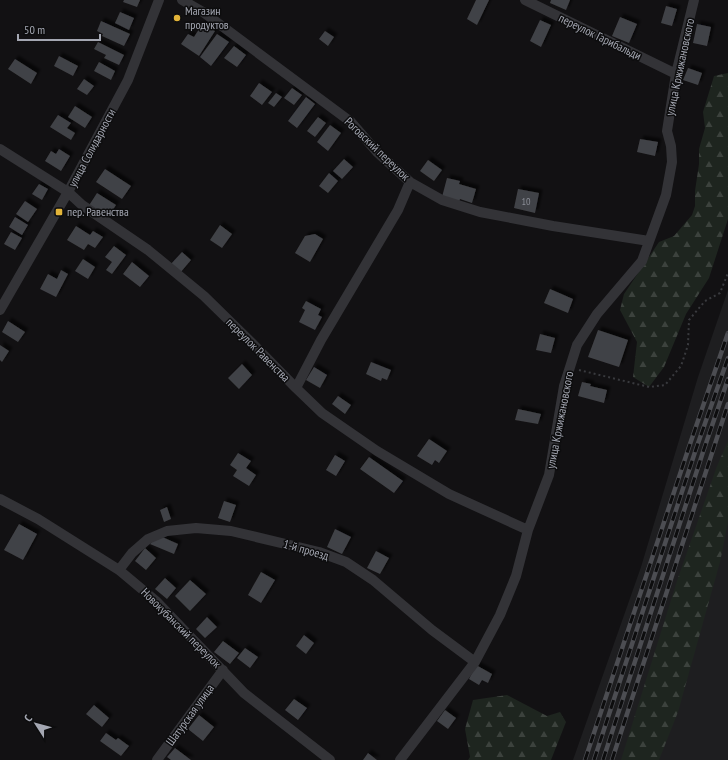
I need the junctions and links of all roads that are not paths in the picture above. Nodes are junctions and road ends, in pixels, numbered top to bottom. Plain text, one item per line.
1 (159, 0) edge
2 (182, 0) edge
3 (525, 0) edge
4 (694, 0) edge
5 (676, 74) junction
6 (0, 149) edge
7 (410, 182) junction
8 (68, 192) junction
9 (649, 241) junction
10 (0, 310) edge
11 (296, 388) junction
12 (0, 499) edge
13 (528, 530) junction
14 (119, 570) junction
15 (475, 662) junction
16 (222, 670) junction
17 (157, 760) edge
18 (330, 760) edge
19 (400, 760) edge

1 - 8 street, улица Солидарности
2 - 7 street, Роговский переулок
3 - 5 street, переулок Гарибальди
4 - 5 street, улица Кржижановского
5 - 9 street, улица Кржижановского
6 - 8 street, переулок Равенства
7 - 9 street, Роговский переулок
7 - 11 street
8 - 10 street, улица Солидарности
8 - 11 street, переулок Равенства
9 - 13 street, улица Кржижановского
11 - 13 street, переулок Равенства
12 - 14 street, Новокубанский переулок
13 - 15 street, улица Кржижановского
14 - 15 street, 1-й проезд
14 - 16 street, Новокубанский переулок
15 - 19 street, улица Кржижановского
16 - 17 street, Шатурская улица
16 - 18 street, Новокубанский переулок

